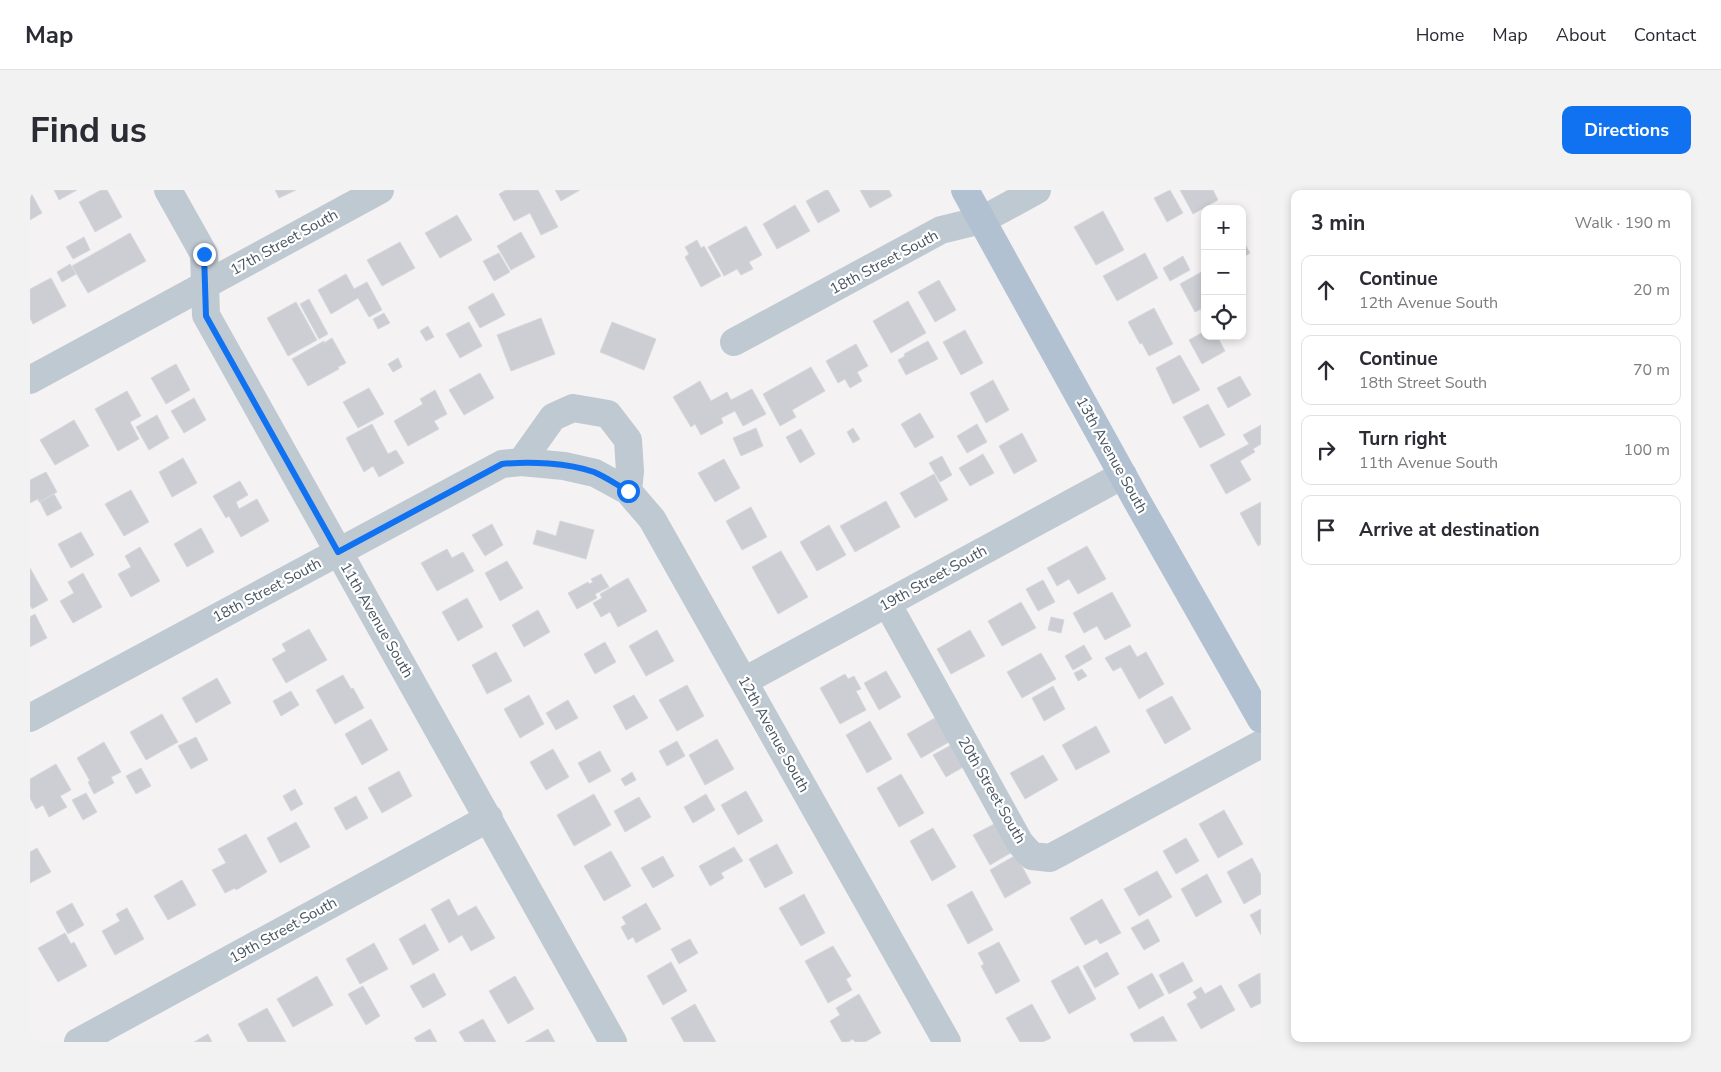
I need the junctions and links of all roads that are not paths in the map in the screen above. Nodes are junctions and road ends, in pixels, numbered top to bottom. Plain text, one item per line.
1 (168, 190) edge
2 (380, 190) edge
3 (965, 190) edge
4 (1037, 190) edge
5 (982, 220) junction
6 (206, 285) junction
7 (734, 342) dead end
8 (30, 380) edge
9 (522, 462) junction
10 (564, 466) joint
11 (1123, 475) junction
12 (628, 491) junction
13 (338, 552) junction
14 (887, 603) junction
15 (744, 681) junction
16 (30, 718) edge
17 (1261, 719) edge
18 (1261, 744) edge
19 (489, 818) junction
20 (78, 1042) edge
21 (613, 1042) edge
22 (947, 1042) edge

1 - 6 street, 11th Avenue South
2 - 6 street, 17th Street South
3 - 5 main road, 13th Avenue South
4 - 5 street, 18th Street South
5 - 7 street, 18th Street South
5 - 11 main road, 13th Avenue South
6 - 8 street, 17th Street South
6 - 13 street, 11th Avenue South
9 - 10 street, 18th Street South
9 - 12 street
9 - 13 street, 18th Street South
10 - 12 street, 12th Avenue South
11 - 14 street, 19th Street South
11 - 17 main road, 13th Avenue South
12 - 15 street, 12th Avenue South
13 - 16 street, 18th Street South
13 - 19 street, 11th Avenue South
14 - 15 street, 19th Street South
14 - 18 street, 20th Street South
15 - 22 street, 12th Avenue South
19 - 20 street, 19th Street South
19 - 21 street, 11th Avenue South

